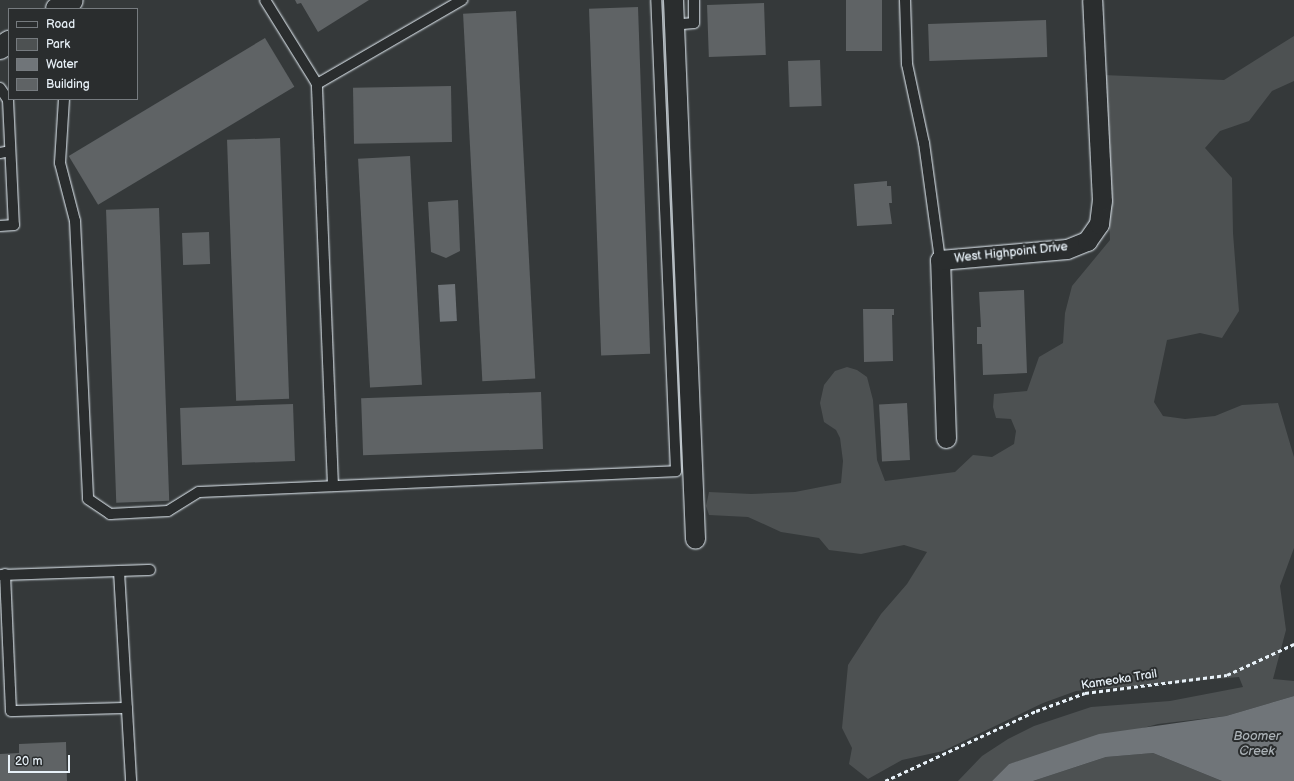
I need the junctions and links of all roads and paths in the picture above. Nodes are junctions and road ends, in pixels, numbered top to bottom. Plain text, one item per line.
1 (72, 0) edge
2 (265, 0) edge
3 (462, 0) edge
4 (656, 0) edge
5 (673, 0) edge
6 (694, 0) edge
7 (905, 0) edge
8 (1092, 0) edge
9 (59, 8) edge
10 (666, 25) junction
11 (317, 84) junction
12 (0, 88) edge
13 (64, 100) edge
14 (5, 152) edge
15 (0, 226) edge
16 (940, 260) junction
17 (946, 438) dead end
18 (333, 486) junction
19 (695, 539) dead end
20 (150, 570) dead end
21 (119, 571) junction
22 (2, 574) edge
23 (1294, 644) edge
24 (127, 708) junction
25 (131, 781) edge
26 (885, 781) edge

1 - 9 main road
2 - 11 lane
3 - 11 lane
4 - 10 lane
5 - 10 street
6 - 10 lane
7 - 16 lane
8 - 16 street, West Highpoint Drive
10 - 18 lane
10 - 19 street
11 - 18 lane
12 - 14 lane
13 - 18 lane
14 - 15 lane
16 - 17 street, West Highpoint Drive
20 - 21 lane
21 - 22 lane
21 - 24 lane
22 - 24 lane
23 - 26 path, Kameoka Trail
24 - 25 lane

